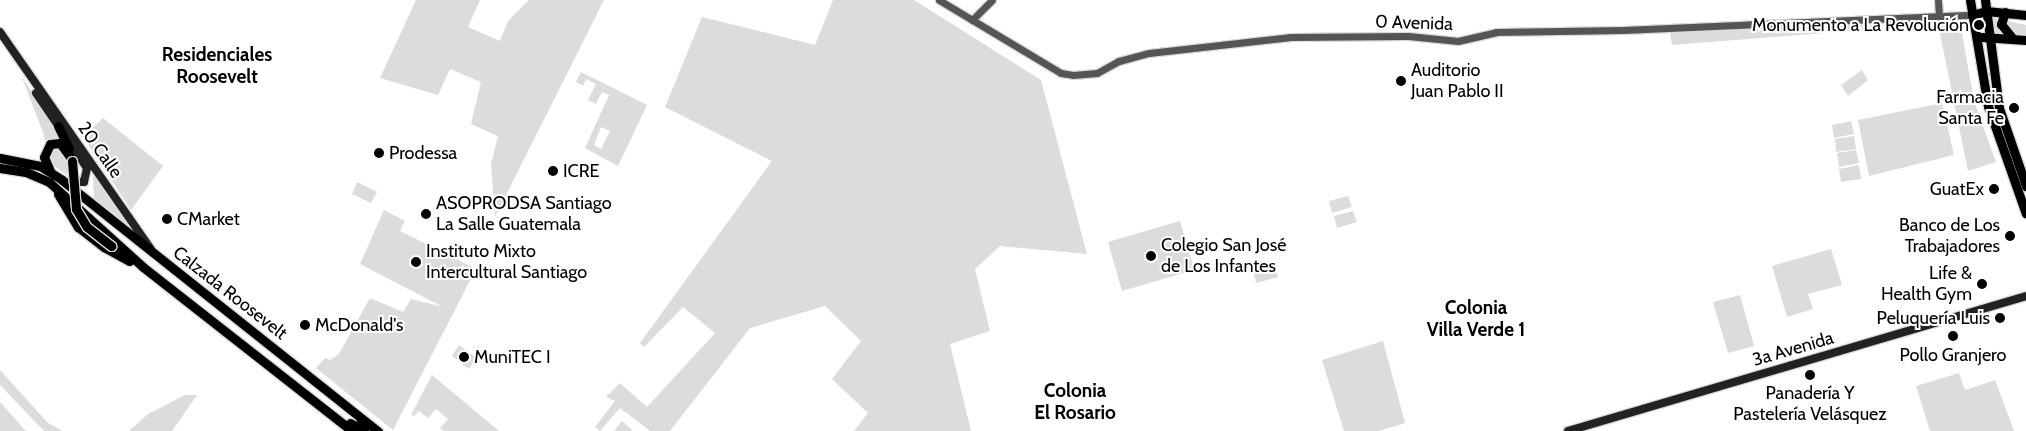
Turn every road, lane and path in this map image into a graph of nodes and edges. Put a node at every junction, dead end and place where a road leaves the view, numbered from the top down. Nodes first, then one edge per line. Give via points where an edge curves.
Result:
1 (940, 0) edge
2 (992, 0) edge
3 (1938, 0) edge
4 (1970, 0) edge
5 (1985, 0) edge
6 (1986, 11) junction
7 (2005, 12) junction
8 (1972, 15) junction
9 (2026, 15) edge
10 (1939, 16) junction
11 (972, 20) junction
12 (0, 32) edge
13 (1988, 37) junction
14 (1974, 38) junction
15 (2012, 39) junction
16 (2026, 40) edge
17 (20, 63) junction
18 (58, 126) junction
19 (0, 158) edge
20 (71, 159) junction
21 (0, 168) edge
22 (50, 171) junction
23 (62, 180) junction
24 (2026, 186) edge
25 (56, 189) junction
26 (2026, 214) edge
27 (155, 254) junction
28 (128, 261) junction
29 (143, 267) junction
30 (2026, 296) edge
31 (229, 334) junction
32 (359, 416) junction
33 (352, 431) edge
34 (378, 431) edge
35 (1568, 431) edge

1 - 11 street, 0 Avenida
2 - 11 street
3 - 10 street
4 - 8 main road
5 - 6 main road
6 - 7 main road
6 - 8 main road
6 - 13 main road
7 - 9 main road
7 - 15 main road via 2003,30
8 - 10 street, 0 Avenida
8 - 14 main road
10 - 11 street, 0 Avenida via 1626,30 1496,32 1458,41 1408,36 1291,37 1149,53 1119,61 1097,73 1073,76 1061,73
12 - 17 main road, 20 Calle
13 - 14 main road
13 - 15 main road
13 - 24 main road via 1999,108
14 - 26 main road via 1988,106
15 - 16 main road
17 - 18 main road, 20 Calle
17 - 27 main road, 20 Calle
18 - 20 main road
18 - 23 main road, 20 Calle via 85,163 88,173 81,184
19 - 22 main road, Calzada Roosevelt via 28,162
20 - 22 main road via 63,145 50,144 44,157
20 - 28 main road, bridge via 76,209 87,227
21 - 25 main road, Calzada Roosevelt via 31,174
22 - 23 main road, Calzada Roosevelt
23 - 27 main road, Calzada Roosevelt
25 - 28 main road via 78,227
25 - 29 main road, Calzada Roosevelt
27 - 32 main road, Calzada Roosevelt
28 - 29 main road
29 - 31 main road, Calzada Roosevelt
30 - 35 main road, 3a Avenida
31 - 32 main road via 246,342 360,430 365,427
31 - 33 main road, Calzada Roosevelt
32 - 34 main road, Calzada Roosevelt

